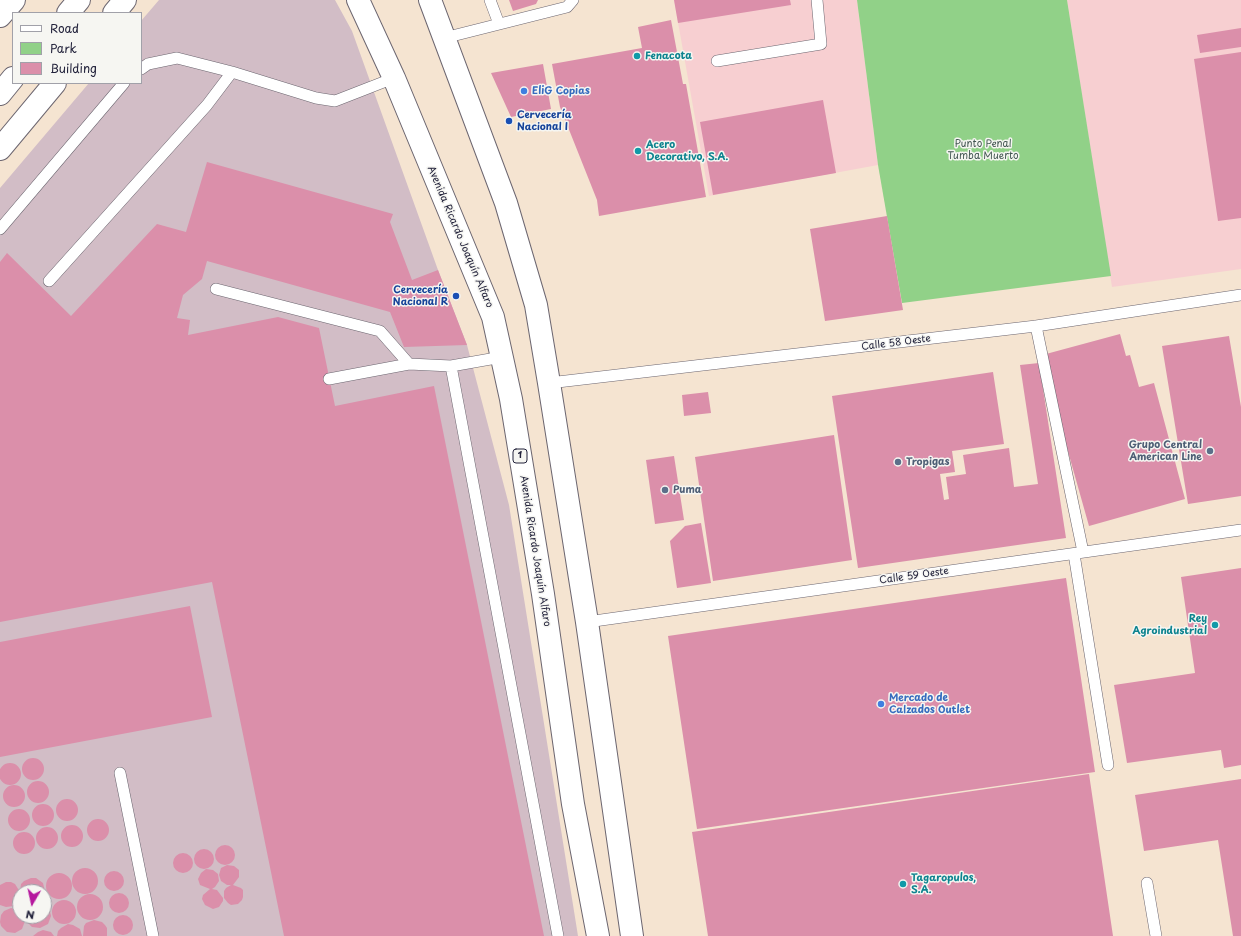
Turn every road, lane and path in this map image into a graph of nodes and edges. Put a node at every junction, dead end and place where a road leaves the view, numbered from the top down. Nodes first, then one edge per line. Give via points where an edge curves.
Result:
1 (14, 0) edge
2 (79, 0) edge
3 (125, 0) edge
4 (358, 0) edge
5 (430, 0) edge
6 (490, 0) edge
7 (573, 0) edge
8 (816, 0) edge
9 (69, 12) edge
10 (115, 12) edge
11 (0, 16) edge
12 (499, 24) junction
13 (444, 38) junction
14 (718, 61) dead end
15 (142, 68) edge
16 (232, 72) junction
17 (394, 78) junction
18 (12, 79) edge
19 (54, 84) edge
20 (123, 84) edge
21 (0, 94) edge
22 (0, 149) edge
23 (0, 229) edge
24 (48, 281) dead end
25 (216, 289) dead end
26 (1241, 296) edge
27 (1036, 326) junction
28 (502, 357) junction
29 (409, 364) junction
30 (451, 366) junction
31 (329, 379) dead end
32 (549, 383) junction
33 (1241, 530) edge
34 (1079, 553) junction
35 (586, 622) junction
36 (1108, 765) dead end
37 (120, 773) dead end
38 (1147, 883) dead end
39 (153, 936) edge
40 (558, 936) edge
41 (598, 936) edge
42 (632, 936) edge
43 (1156, 936) edge

1 - 11 main road
2 - 9 main road
3 - 10 main road
4 - 17 main road, Avenida Ricardo Joaquín Alfaro / 1
5 - 13 main road
6 - 12 lane
7 - 12 lane via 567,7
8 - 14 lane via 821,44
12 - 13 lane
13 - 32 main road via 506,203 536,305
15 - 16 lane via 148,64 177,58
16 - 17 lane via 316,98 335,101
16 - 24 lane via 207,105
17 - 28 main road, Avenida Ricardo Joaquín Alfaro / 1 via 493,317
18 - 21 main road
19 - 22 main road
20 - 23 lane
25 - 29 lane via 380,331
26 - 27 lane, Calle 58 Oeste
27 - 32 lane, Calle 58 Oeste
27 - 34 lane
28 - 30 lane
28 - 41 main road, Avenida Ricardo Joaquín Alfaro / 1 via 543,594 573,804
29 - 30 lane
29 - 31 lane
30 - 40 lane
32 - 35 main road
33 - 34 lane, Calle 59 Oeste
34 - 35 lane, Calle 59 Oeste
34 - 36 lane
35 - 42 main road
37 - 39 lane
38 - 43 lane

